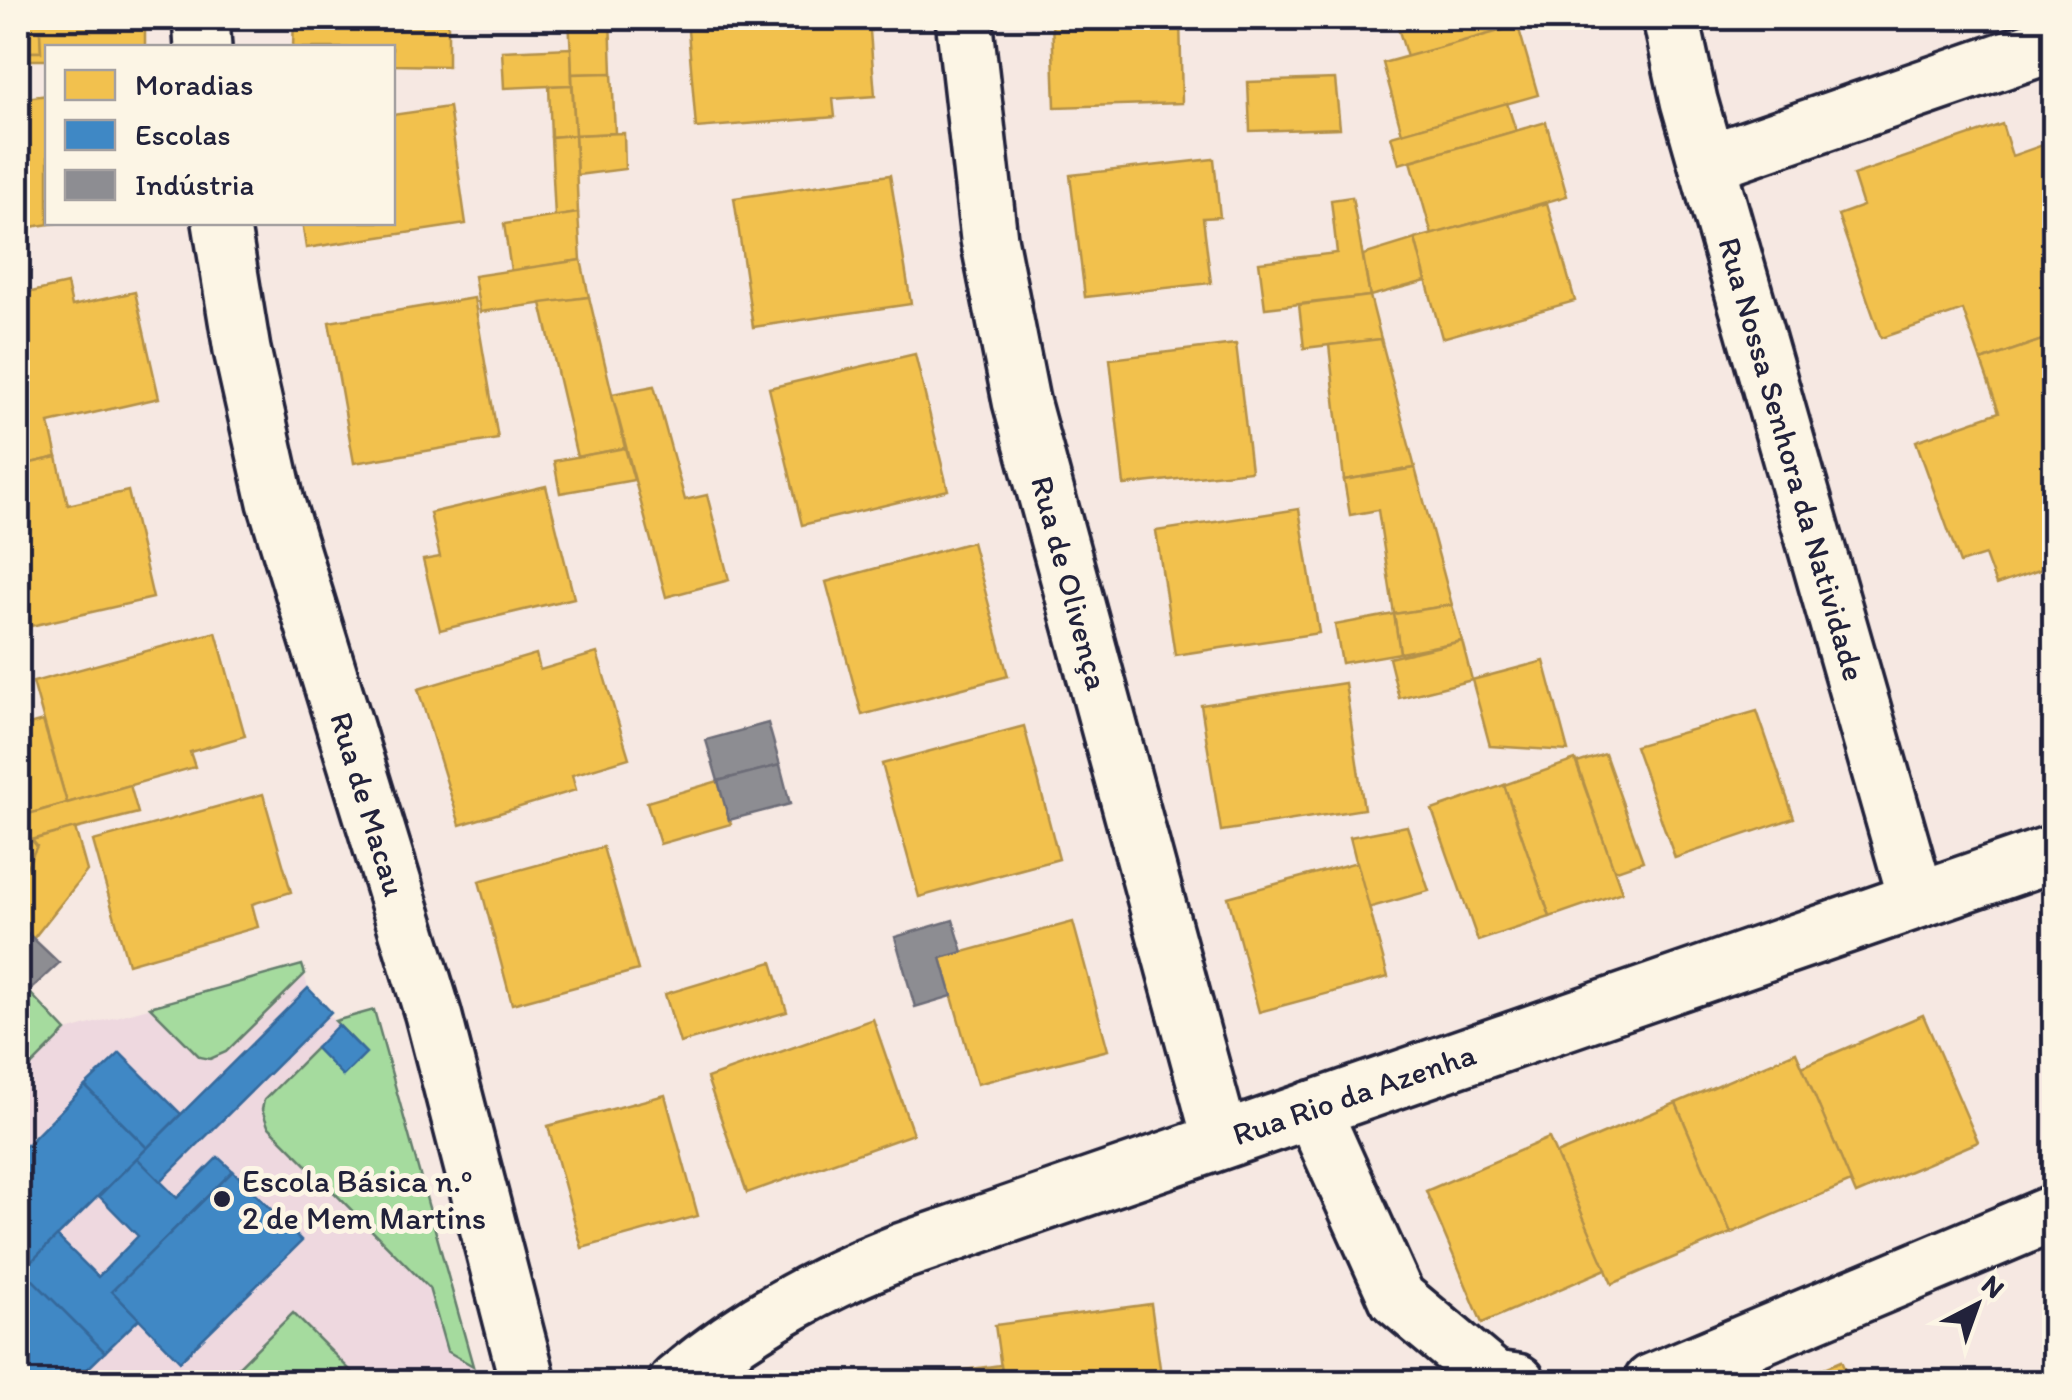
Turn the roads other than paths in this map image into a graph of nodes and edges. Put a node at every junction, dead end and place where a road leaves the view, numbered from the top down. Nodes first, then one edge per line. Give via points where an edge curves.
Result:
1 (201, 18) edge
2 (964, 18) edge
3 (1671, 18) edge
4 (2054, 43) edge
5 (203, 45) edge
6 (1707, 163) junction
7 (221, 225) edge
8 (2054, 853) edge
9 (1917, 900) junction
10 (1312, 1109) junction
11 (1221, 1140) junction
12 (2054, 1213) edge
13 (528, 1382) edge
14 (677, 1382) edge
15 (1517, 1382) edge
16 (1652, 1382) edge

1 - 5 street
2 - 11 street, Rua de Olivença via 986,223 1021,401
3 - 6 street, Rua Nossa Senhora da Natividade
4 - 6 street
6 - 9 street, Rua Nossa Senhora da Natividade
7 - 13 street, Rua de Macau via 276,502 433,1014
8 - 9 street, Rua Rio da Azenha
9 - 10 street, Rua Rio da Azenha
10 - 11 street, Rua Rio da Azenha
10 - 15 street via 1396,1298 1494,1379
11 - 14 street, Rua Rio da Azenha via 858,1268 777,1310
12 - 16 street

